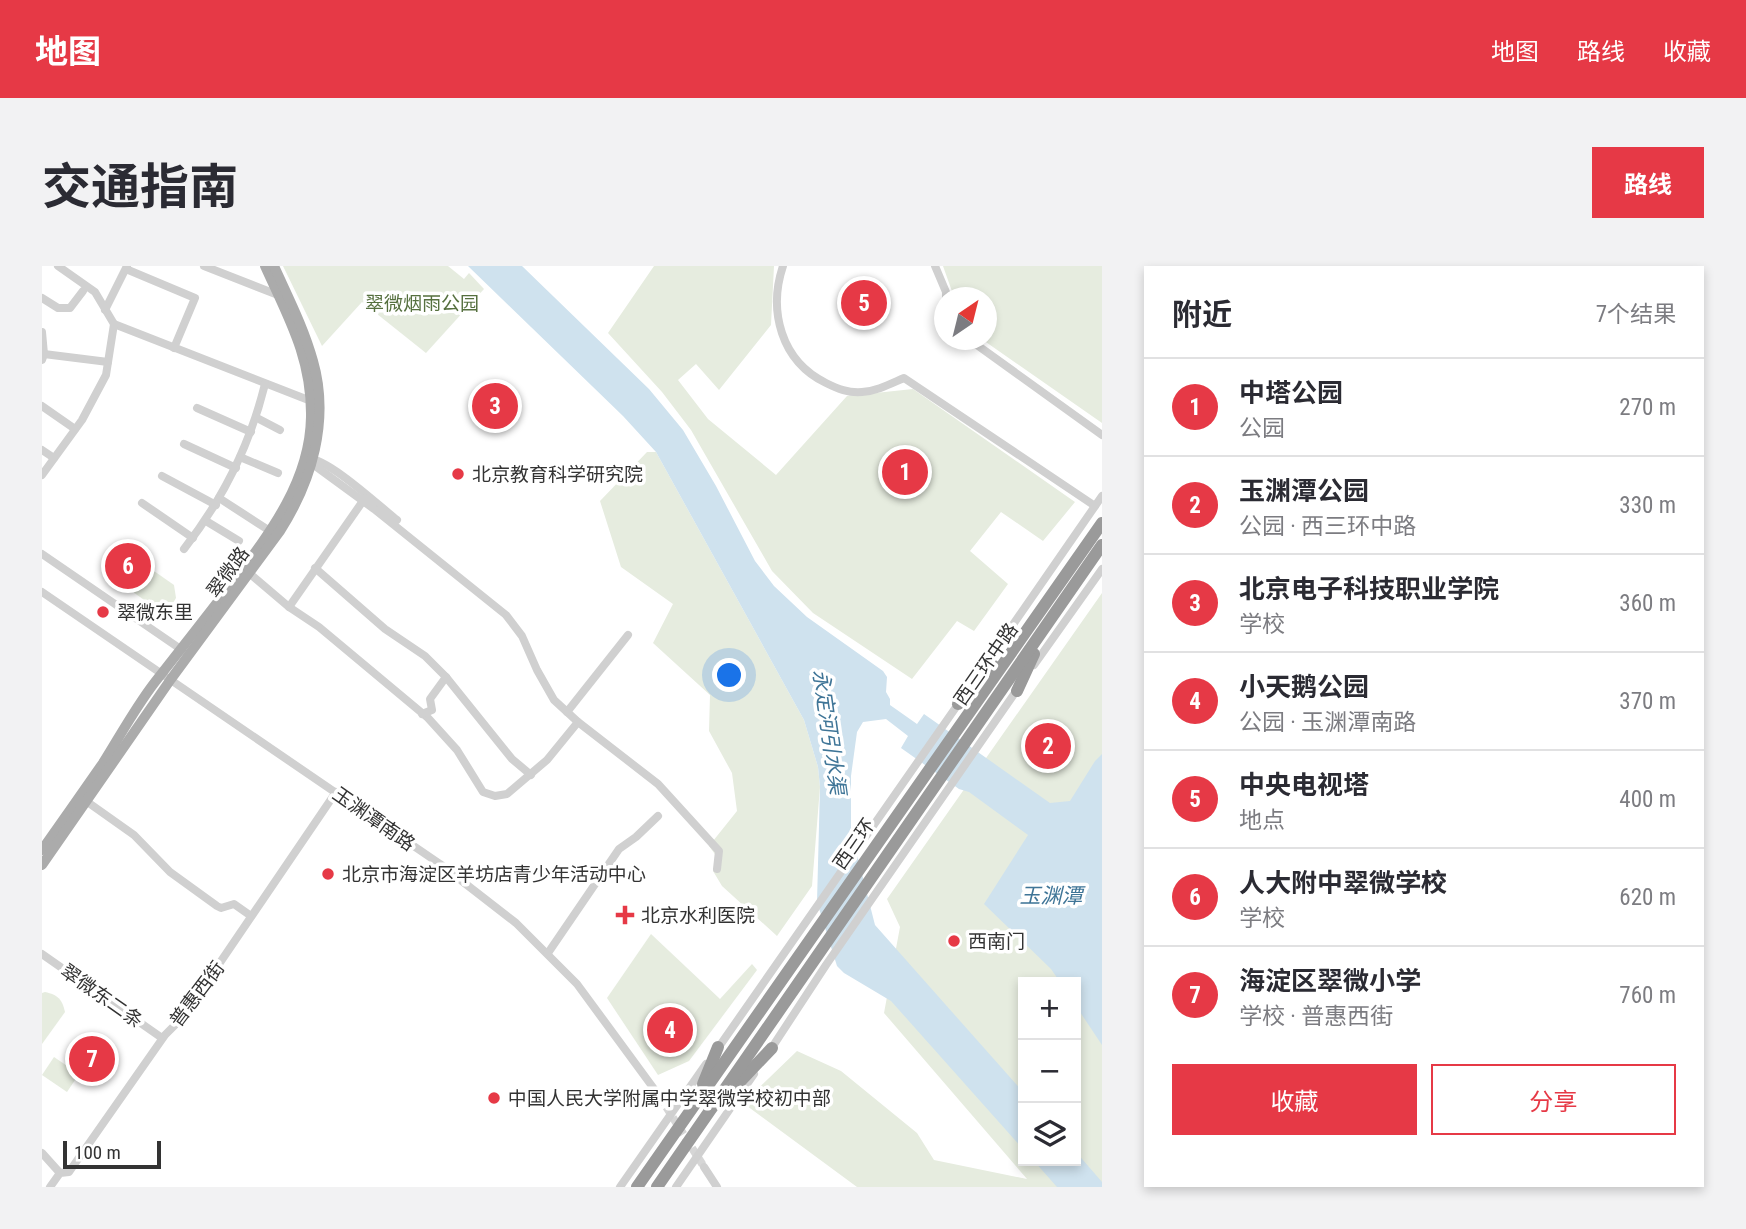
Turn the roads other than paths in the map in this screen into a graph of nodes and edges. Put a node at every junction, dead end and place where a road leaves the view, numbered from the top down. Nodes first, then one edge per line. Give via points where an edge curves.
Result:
1 (58, 266) edge
2 (204, 266) edge
3 (265, 266) edge
4 (274, 266) edge
5 (783, 266) edge
6 (935, 266) edge
7 (126, 267) edge
8 (944, 287) edge
9 (83, 291) dead end
10 (278, 295) junction
11 (43, 302) edge
12 (105, 310) junction
13 (114, 324) junction
14 (42, 332) edge
15 (174, 348) junction
16 (984, 350) edge
17 (43, 357) edge
18 (108, 362) junction
19 (265, 384) junction
20 (311, 401) junction
21 (42, 406) edge
22 (197, 408) dead end
23 (257, 418) junction
24 (75, 429) junction
25 (280, 430) dead end
26 (251, 432) junction
27 (1102, 435) edge
28 (184, 444) dead end
29 (42, 450) edge
30 (240, 457) junction
31 (54, 458) junction
32 (310, 460) junction
33 (236, 468) junction
34 (278, 473) dead end
35 (42, 475) edge
36 (162, 476) dead end
37 (1102, 496) edge
38 (364, 499) junction
39 (217, 501) junction
40 (142, 503) dead end
41 (1095, 506) junction
42 (206, 521) junction
43 (1102, 523) edge
44 (270, 531) junction
45 (193, 538) junction
46 (239, 541) dead end
47 (1102, 545) edge
48 (184, 549) dead end
49 (42, 554) edge
50 (315, 569) junction
51 (1102, 569) edge
52 (249, 573) junction
53 (42, 592) edge
54 (289, 607) junction
55 (1048, 622) junction
56 (1025, 633) junction
57 (628, 635) dead end
58 (182, 650) junction
59 (167, 676) junction
60 (446, 677) junction
61 (1017, 691) junction
62 (958, 704) junction
63 (568, 712) junction
64 (422, 714) junction
65 (578, 722) junction
66 (959, 739) junction
67 (928, 771) junction
68 (531, 775) junction
69 (336, 792) junction
70 (86, 801) junction
71 (658, 816) dead end
72 (42, 850) edge
73 (42, 865) edge
74 (717, 869) dead end
75 (251, 916) junction
76 (548, 953) junction
77 (42, 954) edge
78 (162, 1038) junction
79 (718, 1047) junction
80 (772, 1048) junction
81 (660, 1097) tunnel mouth
82 (695, 1104) junction
83 (707, 1116) junction
84 (42, 1153) edge
85 (704, 1167) tunnel mouth
86 (60, 1173) junction
87 (50, 1187) edge
88 (620, 1187) edge
89 (637, 1187) edge
90 (657, 1187) edge
91 (676, 1187) edge
92 (717, 1187) edge

1 - 12 street via 95,292
2 - 10 street
3 - 10 main road, 翠微路
4 - 32 main road, 翠微路 via 314,364 319,420
5 - 41 street via 777,284 781,333 793,359 817,379 841,390 863,392 904,378
6 - 8 street
7 - 12 street
7 - 15 street via 195,298
9 - 11 street via 69,308
10 - 20 main road, 翠微路 via 308,368
12 - 13 street
13 - 15 street
13 - 18 street
14 - 17 street
15 - 19 street
16 - 27 street
17 - 18 street
18 - 24 street via 106,375
19 - 20 street
19 - 23 street
20 - 32 main road, 翠微路
21 - 24 street
22 - 26 street
23 - 25 street
23 - 26 street
24 - 31 street
26 - 30 street
28 - 33 street
29 - 31 street
30 - 33 street
30 - 34 street
31 - 35 street
32 - 38 street
32 - 44 main road, 翠微路
32 - 52 main road, 翠微路 via 293,510
33 - 39 street
36 - 39 street
37 - 41 street, 西三环中路
38 - 50 street
38 - 63 street via 506,615 522,636 554,700
39 - 42 street
39 - 44 street
40 - 45 street
41 - 62 street, 西三环中路
42 - 45 street
42 - 46 street
43 - 56 highway, 西三环
44 - 58 main road, 翠微路
45 - 48 street
47 - 55 highway, 西三环
49 - 58 street
50 - 54 street
50 - 60 street
51 - 61 street, 西三环中路
52 - 54 street
52 - 59 main road, 翠微路
53 - 59 street, 玉渊潭南路
54 - 64 street
55 - 61 highway
55 - 66 highway, 西三环
56 - 62 highway
56 - 66 highway, 西三环
57 - 63 street
58 - 59 main road, 翠微路
59 - 69 street, 玉渊潭南路
59 - 70 main road, 翠微路
59 - 72 main road, 翠微路
60 - 64 street via 430,699 432,710
60 - 68 street via 512,759
61 - 80 street, 西三环中路
62 - 67 street, 西三环中路 via 942,727
63 - 65 street
64 - 68 street via 457,750 483,792 507,794
65 - 68 street
65 - 74 street via 676,803 719,851
66 - 67 highway, 西三环
67 - 79 street, 西三环中路 via 870,831
67 - 82 highway, 西三环
67 - 83 highway, 西三环 via 871,876
69 - 75 street, 普惠西街
69 - 76 street, 玉渊潭南路 via 440,864
70 - 73 main road, 翠微路
70 - 75 street via 217,906 234,904
71 - 76 street via 619,849
75 - 78 street, 普惠西街 via 183,1017
76 - 81 street, 玉渊潭南路 via 577,984
77 - 78 street, 翠微东二条
78 - 86 street, 普惠西街 via 69,1172
79 - 82 highway
79 - 88 street
80 - 83 highway
80 - 91 street
82 - 89 highway, 西三环
83 - 90 highway, 西三环
84 - 86 street
85 - 92 street
86 - 87 street, 普惠西街

